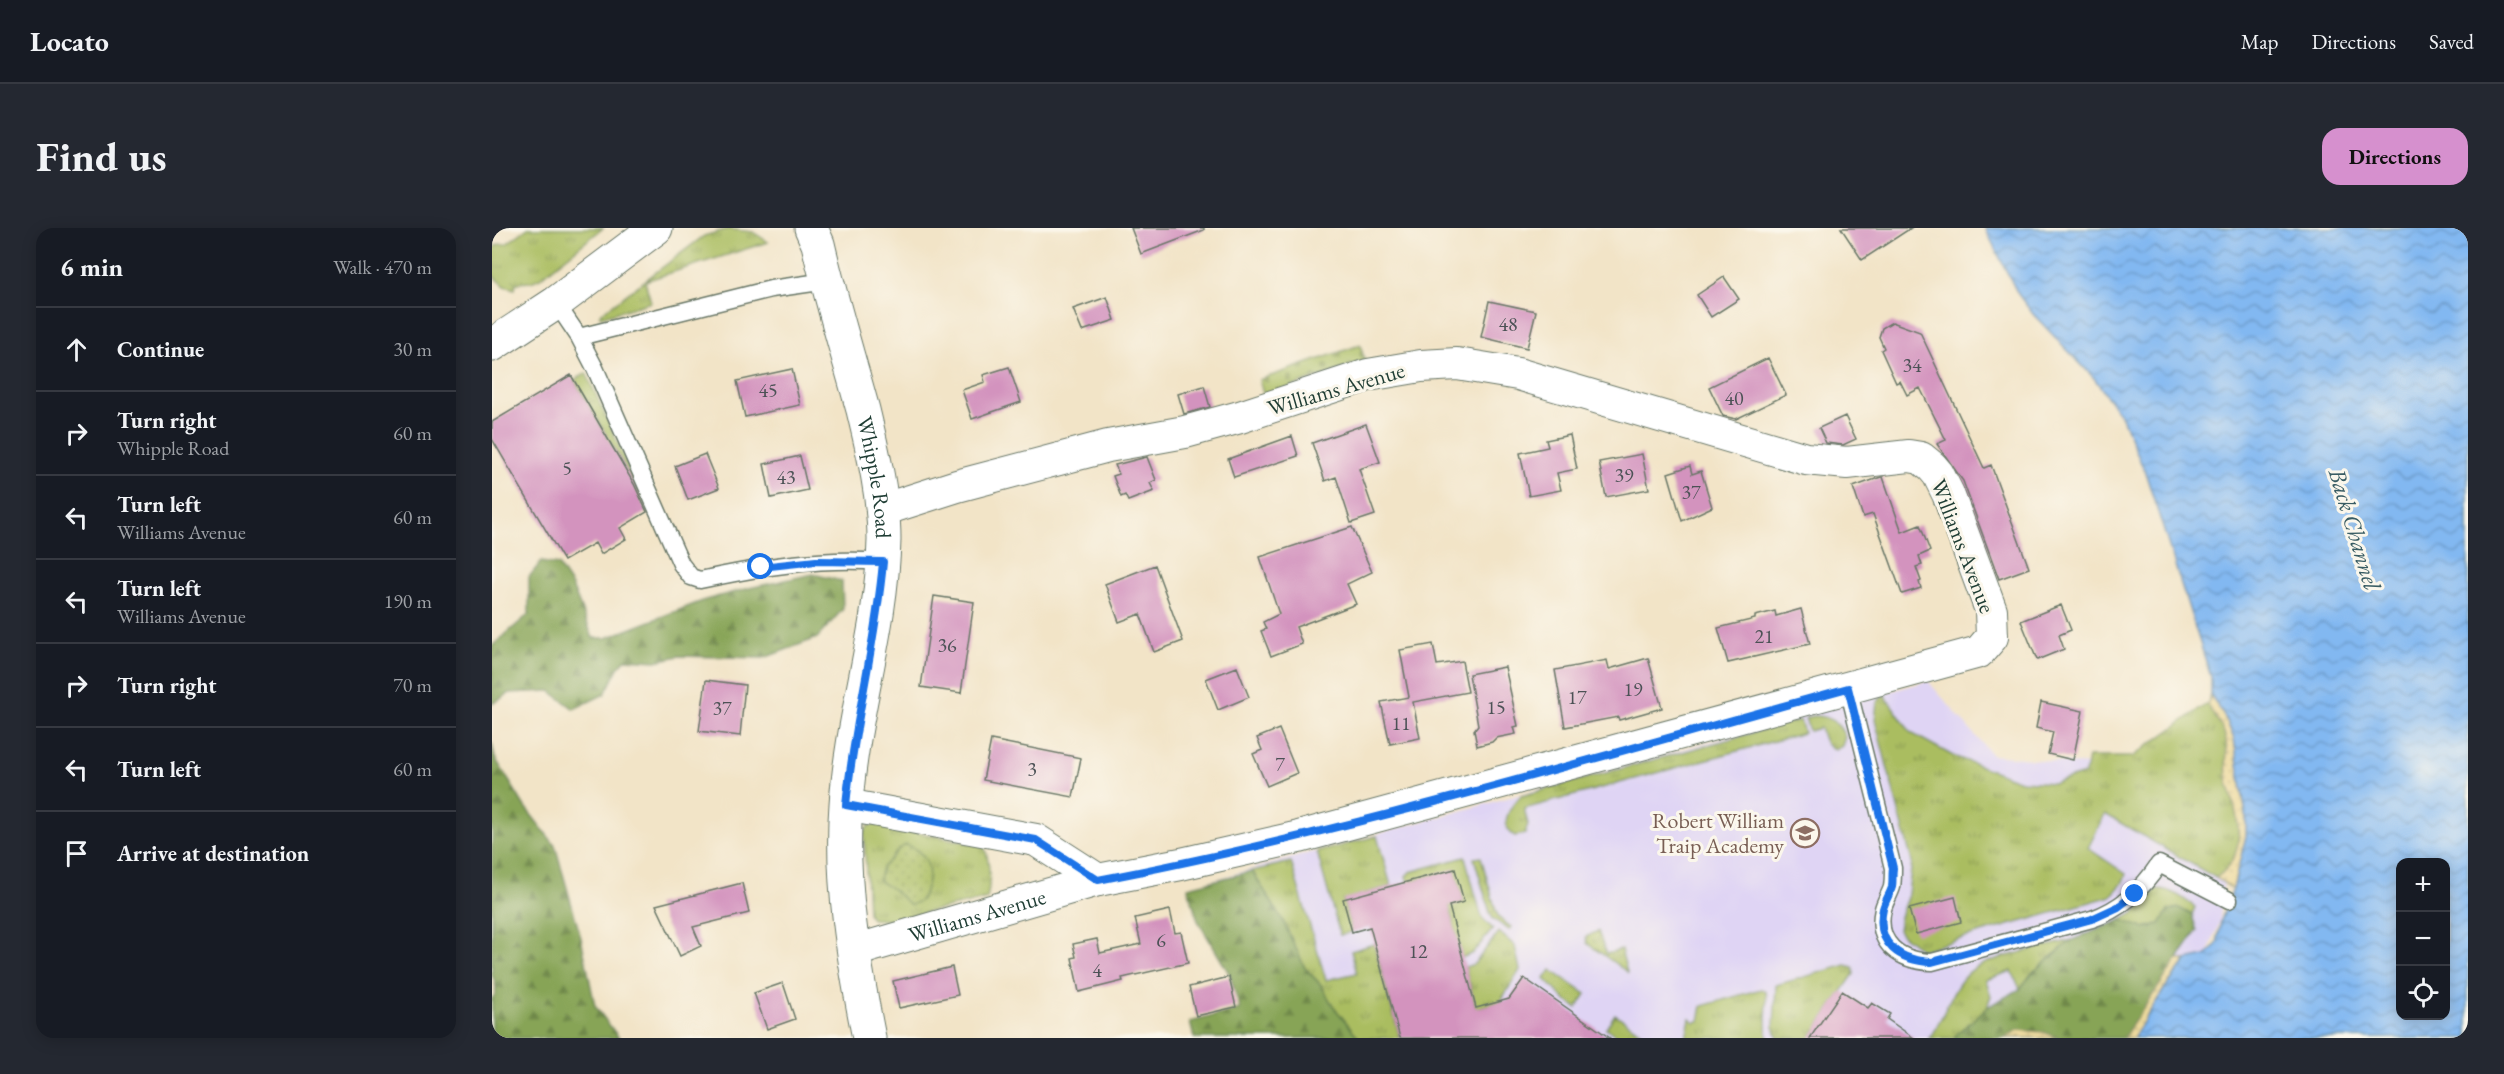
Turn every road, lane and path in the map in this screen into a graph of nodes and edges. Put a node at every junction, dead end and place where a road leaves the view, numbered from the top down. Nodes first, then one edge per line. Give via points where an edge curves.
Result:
1 (656, 228) edge
2 (817, 233) edge
3 (827, 280) junction
4 (556, 303) junction
5 (579, 337) junction
6 (492, 345) edge
7 (882, 510) junction
8 (883, 562) junction
9 (1848, 688) junction
10 (846, 805) junction
11 (1098, 880) junction
12 (2229, 900) dead end
13 (854, 951) junction
14 (869, 1038) edge

1 - 4 main road
2 - 3 main road, Whipple Road
3 - 5 lane via 771,289
3 - 7 main road, Whipple Road via 873,451
4 - 5 lane
4 - 6 main road
5 - 8 lane via 681,564 691,577 700,580 816,561
7 - 8 main road, Whipple Road
7 - 9 street, Williams Avenue via 1108,446 1240,417 1368,375 1456,364 1518,374 1806,459 1847,463 1909,456 1921,458 1932,467 1948,494 1990,610 1992,637 1979,652
8 - 10 main road, Whipple Road
9 - 11 street, Williams Avenue via 1299,837
9 - 12 lane via 1893,868 1881,922 1886,939 1898,954 1914,962 1932,962 2106,914 2135,894 2159,864
10 - 11 street, Williams Avenue via 1036,840
10 - 13 main road, Whipple Road via 845,855
11 - 13 street, Williams Avenue
13 - 14 main road, Whipple Road

